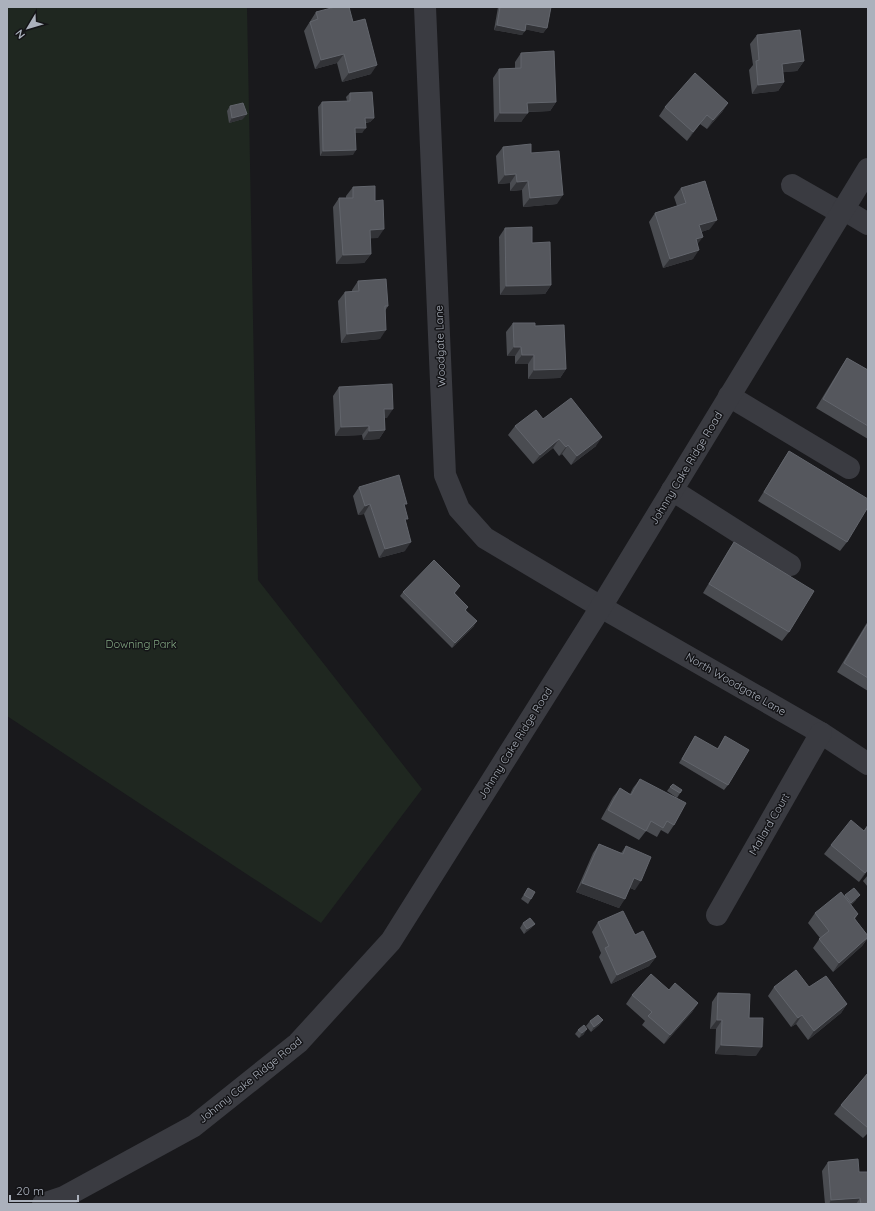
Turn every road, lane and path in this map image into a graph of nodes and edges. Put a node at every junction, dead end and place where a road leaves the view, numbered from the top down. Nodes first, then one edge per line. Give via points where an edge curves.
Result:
1 (425, 7) edge
2 (868, 169) edge
3 (792, 185) dead end
4 (842, 211) junction
5 (868, 224) edge
6 (729, 396) junction
7 (849, 468) dead end
8 (672, 490) junction
9 (790, 565) dead end
10 (601, 607) junction
11 (821, 733) junction
12 (868, 764) edge
13 (717, 915) dead end
14 (43, 1204) edge

1 - 10 street, Woodgate Lane via 445,475 459,509 485,538
2 - 4 street, Johnny Cake Ridge Road
3 - 4 street
4 - 5 street
4 - 6 street, Johnny Cake Ridge Road
6 - 7 street
6 - 8 street, Johnny Cake Ridge Road
8 - 9 street
8 - 10 street, Johnny Cake Ridge Road
10 - 11 street, North Woodgate Lane
10 - 14 street, Johnny Cake Ridge Road via 391,941 298,1043 194,1126 64,1197
11 - 12 street, North Woodgate Lane
11 - 13 street, Mallard Court

